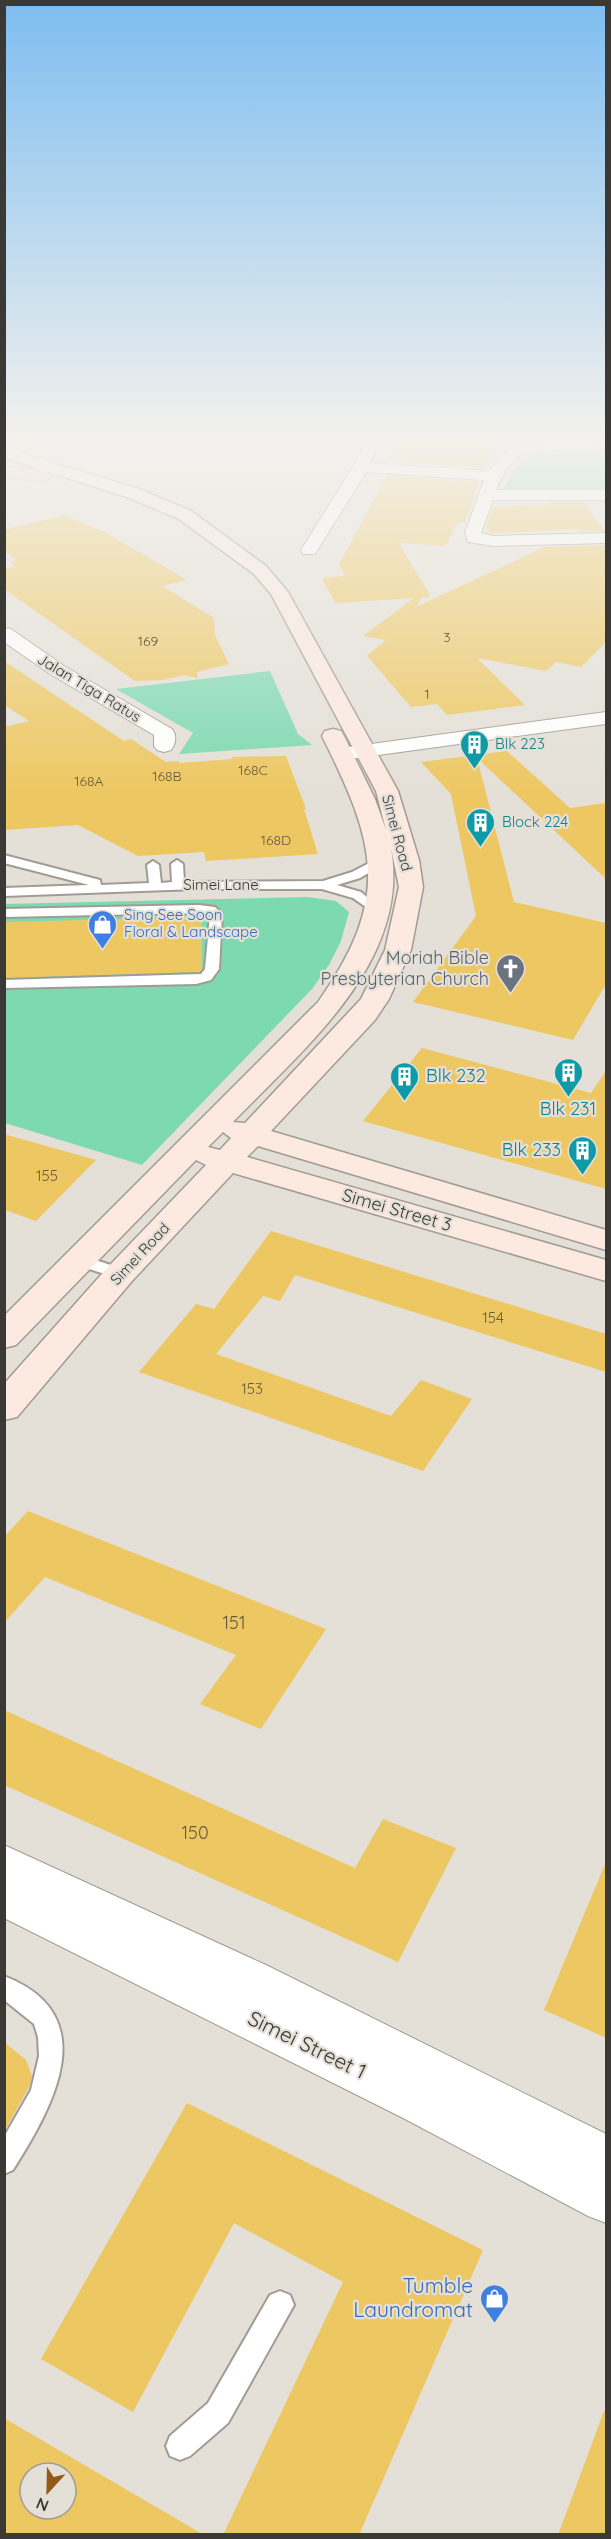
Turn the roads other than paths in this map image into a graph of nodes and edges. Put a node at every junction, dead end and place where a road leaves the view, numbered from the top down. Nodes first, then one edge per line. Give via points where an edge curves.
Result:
1 (216, 557) edge
2 (243, 557) edge
3 (236, 573) dead end
4 (274, 622) dead end
5 (4, 633) edge
6 (606, 718) edge
7 (164, 746) dead end
8 (353, 752) junction
9 (4, 859) edge
10 (381, 862) junction
11 (177, 864) dead end
12 (153, 865) dead end
13 (323, 885) junction
14 (156, 886) junction
15 (178, 886) junction
16 (120, 887) junction
17 (4, 892) edge
18 (376, 910) junction
19 (4, 913) edge
20 (4, 984) edge
21 (328, 1008) junction
22 (365, 1014) junction
23 (214, 1123) junction
24 (252, 1134) junction
25 (187, 1150) junction
26 (228, 1161) junction
27 (606, 1240) edge
28 (80, 1260) junction
29 (606, 1271) edge
30 (120, 1274) junction
31 (4, 1337) edge
32 (4, 1408) edge
33 (4, 1864) edge
34 (4, 1896) edge
35 (4, 1987) edge
36 (606, 2160) edge
37 (4, 2161) edge
38 (606, 2199) edge
39 (280, 2305) dead end
40 (180, 2446) dead end

1 - 3 main road, Simei Road
2 - 8 main road, Simei Road via 260,570 280,594
4 - 8 main road, Simei Road via 323,716
5 - 7 street, Jalan Tiga Ratus via 57,670 165,733
6 - 8 street
8 - 10 main road, Simei Road
8 - 22 main road, Simei Road via 387,791 411,887 398,950
9 - 16 lane, Simei Lane via 25,862 69,878
10 - 13 lane, Simei Lane
10 - 18 main road, Simei Road
11 - 15 lane
12 - 14 lane
13 - 15 lane, Simei Lane
13 - 18 lane, Simei Lane via 357,895
14 - 15 lane, Simei Lane
14 - 16 lane, Simei Lane
16 - 17 lane, Simei Lane
18 - 21 main road, Simei Road via 351,975
19 - 20 lane via 200,909 216,914 212,969 206,977
21 - 22 main road via 337,1017
21 - 23 main road, Simei Road
22 - 24 main road, Simei Road
23 - 24 main road, Simei Street 3
23 - 25 main road, Simei Road
24 - 26 main road, Simei Road
24 - 27 main road, Simei Street 3
25 - 26 main road, Simei Street 3
25 - 28 main road, Simei Road
26 - 29 main road, Simei Street 3
26 - 30 main road, Simei Road
28 - 30 lane
28 - 31 main road, Simei Road
30 - 32 main road, Simei Road
33 - 36 street, Simei Street 1 via 362,2035
34 - 38 street, Simei Street 1 via 422,2102
35 - 37 lane via 44,2018 52,2053 36,2110
39 - 40 lane via 218,2413

